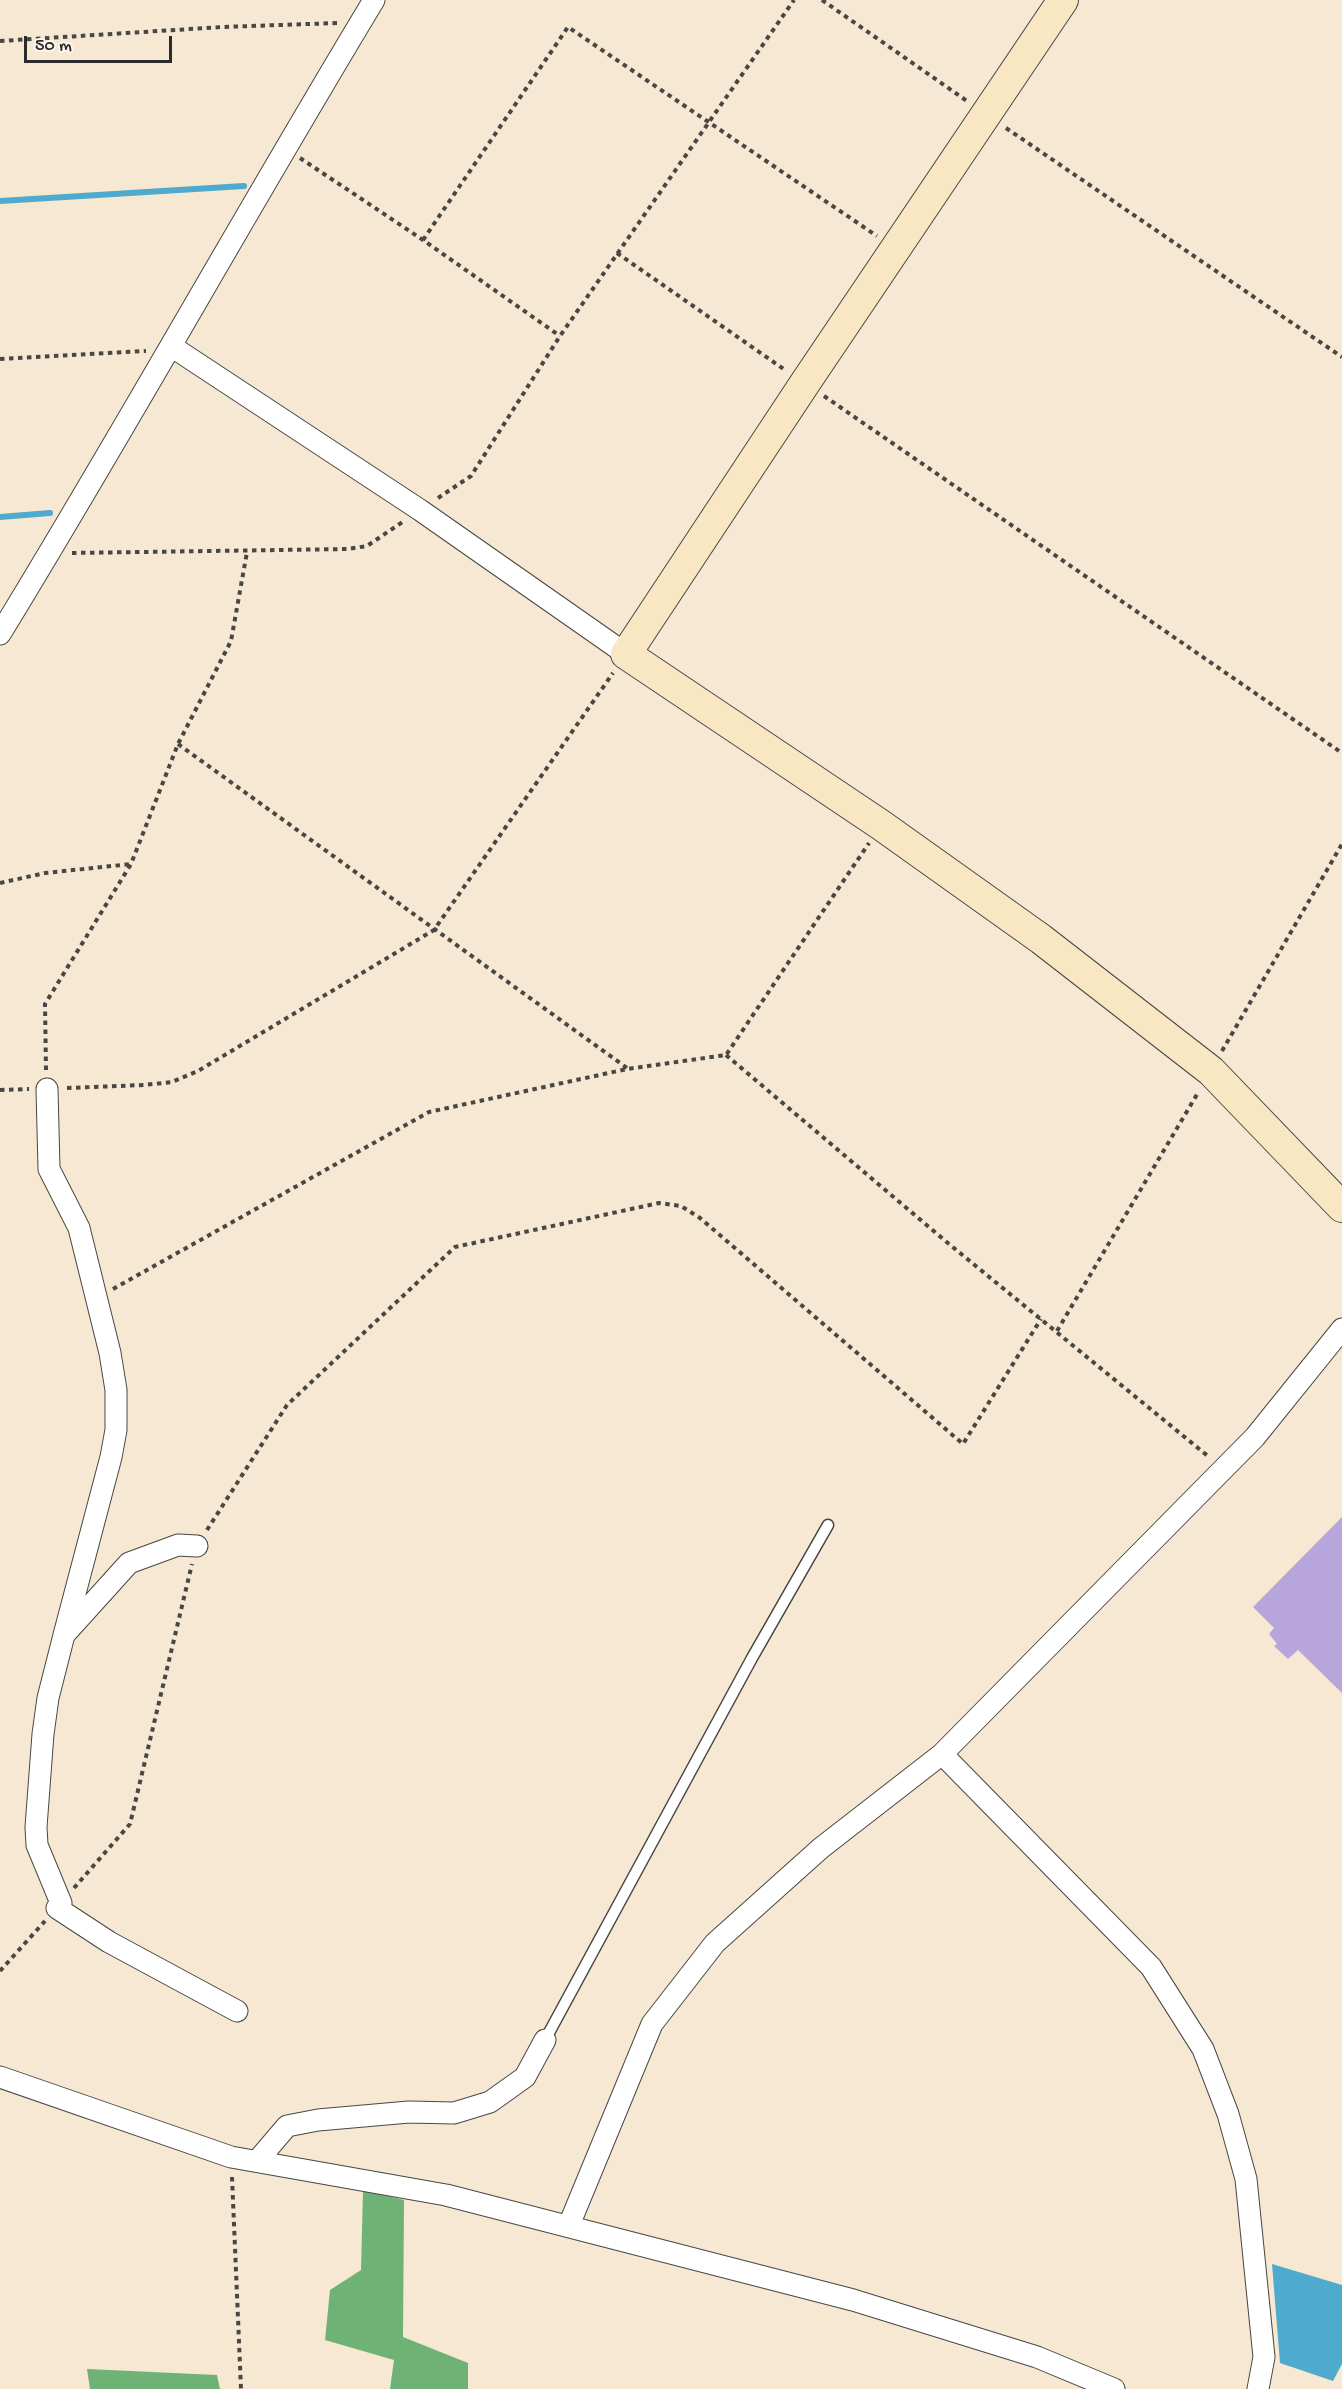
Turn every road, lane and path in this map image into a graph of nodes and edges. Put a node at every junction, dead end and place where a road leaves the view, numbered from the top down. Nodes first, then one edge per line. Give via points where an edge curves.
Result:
1 (374, 0) edge
2 (794, 0) edge
3 (822, 0) edge
4 (1063, 0) edge
5 (361, 23) junction
6 (0, 41) edge
7 (986, 114) junction
8 (707, 123) junction
9 (285, 148) junction
10 (423, 240) junction
11 (895, 248) junction
12 (617, 253) junction
13 (560, 336) junction
14 (171, 346) junction
15 (1342, 357) edge
16 (0, 358) edge
17 (805, 383) junction
18 (420, 510) junction
19 (248, 552) junction
20 (50, 553) junction
21 (0, 634) edge
22 (626, 654) junction
23 (178, 744) junction
24 (1342, 753) edge
25 (881, 825) junction
26 (1342, 844) edge
27 (131, 864) junction
28 (0, 883) edge
29 (434, 930) junction
30 (726, 1054) junction
31 (627, 1069) junction
32 (1211, 1071) junction
33 (47, 1089) junction
34 (0, 1090) edge
35 (1342, 1207) edge
36 (97, 1298) junction
37 (1041, 1319) junction
38 (1342, 1329) edge
39 (1057, 1331) junction
40 (1223, 1469) junction
41 (828, 1525) dead end
42 (197, 1546) junction
43 (64, 1635) junction
44 (942, 1754) junction
45 (59, 1905) junction
46 (0, 1971) edge
47 (237, 2011) dead end
48 (545, 2040) joint
49 (0, 2077) edge
50 (231, 2157) junction
51 (258, 2160) junction
52 (569, 2225) junction
53 (241, 2389) edge
54 (1114, 2389) edge
55 (1258, 2389) edge

1 - 5 street
2 - 8 path
3 - 7 path
4 - 7 street
5 - 6 path
5 - 9 street
7 - 11 street
7 - 15 path
8 - 10 path via 568,27
8 - 11 path
8 - 12 path
9 - 10 path
9 - 14 street
10 - 13 path
11 - 17 street
12 - 13 path
12 - 17 path
13 - 18 path via 471,476
14 - 16 path via 152,351
14 - 18 street
14 - 20 street
17 - 22 street
17 - 24 path
18 - 19 path via 367,546
18 - 22 street
19 - 20 path
19 - 23 path via 231,641
20 - 21 street
22 - 25 street
22 - 29 path
23 - 27 path
23 - 29 path
25 - 30 path
25 - 32 street via 1041,939
26 - 32 path
27 - 28 path via 45,873
27 - 33 path via 45,1004
29 - 31 path
29 - 33 path via 198,1071 172,1082
30 - 31 path
30 - 37 path
31 - 36 path via 429,1112
32 - 35 street
32 - 39 path
33 - 34 path
33 - 36 street via 49,1169 79,1228
36 - 43 street via 116,1390 116,1430
37 - 39 path
37 - 42 path via 963,1444 700,1218 681,1206 659,1203 455,1247 287,1405
38 - 40 street via 1255,1437
39 - 40 path
40 - 44 street
41 - 48 lane
42 - 43 street via 178,1545 129,1563
42 - 45 path via 130,1824
43 - 45 street via 47,1707 36,1827 37,1845
44 - 52 street via 821,1848 715,1943 652,2024
44 - 55 street via 1151,1967 1203,2049 1228,2114 1246,2179 1264,2356
45 - 46 path
45 - 47 street via 109,1942
48 - 51 street via 525,2077 490,2102 454,2113 409,2112 288,2126
49 - 50 street
50 - 51 street
50 - 53 path
51 - 52 street via 446,2195
52 - 54 street via 865,2303 1036,2356

